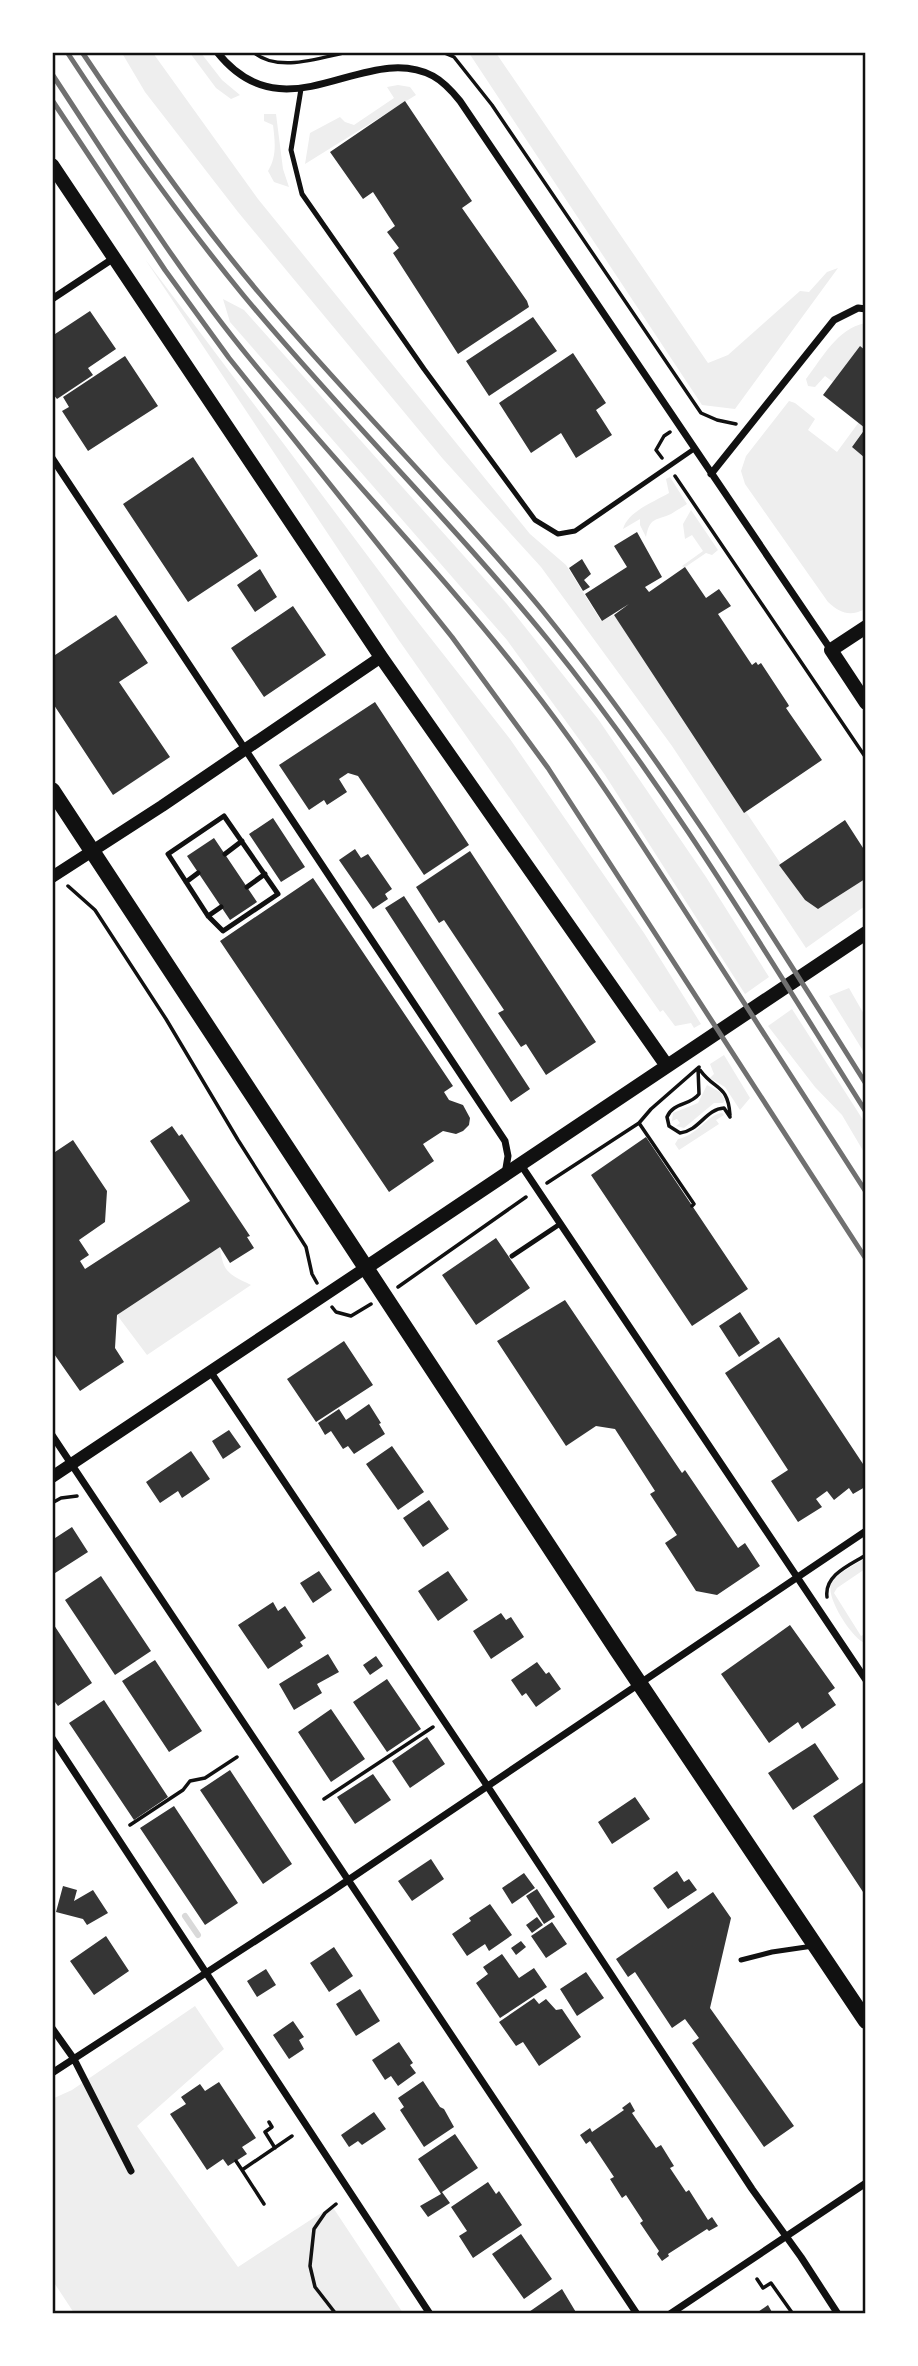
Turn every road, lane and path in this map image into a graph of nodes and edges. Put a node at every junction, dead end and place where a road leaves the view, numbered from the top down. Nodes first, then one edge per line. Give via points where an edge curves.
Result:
1 (217, 52) edge
2 (253, 52) edge
3 (348, 52) edge
4 (442, 52) edge
5 (301, 89) junction
6 (52, 165) edge
7 (114, 258) junction
8 (52, 299) edge
9 (866, 309) edge
10 (701, 413) junction
11 (692, 418) dead end
12 (748, 426) junction
13 (673, 430) dead end
14 (694, 449) junction
15 (661, 456) dead end
16 (52, 458) edge
17 (673, 473) dead end
18 (711, 474) junction
19 (866, 627) edge
20 (831, 650) junction
21 (381, 657) junction
22 (866, 704) edge
23 (245, 748) junction
24 (866, 758) edge
25 (52, 790) edge
26 (242, 841) junction
27 (93, 852) junction
28 (225, 854) dead end
29 (198, 873) dead end
30 (265, 874) junction
31 (52, 877) edge
32 (186, 882) junction
33 (247, 887) dead end
34 (72, 892) dead end
35 (221, 907) dead end
36 (208, 916) junction
37 (866, 933) edge
38 (667, 1066) junction
39 (698, 1068) junction
40 (639, 1123) junction
41 (521, 1165) junction
42 (505, 1175) junction
43 (548, 1182) dead end
44 (529, 1195) dead end
45 (692, 1206) dead end
46 (560, 1224) junction
47 (512, 1256) dead end
48 (367, 1268) junction
49 (421, 1273) dead end
50 (313, 1276) dead end
51 (359, 1311) dead end
52 (336, 1312) dead end
53 (210, 1370) junction
54 (52, 1435) edge
55 (72, 1464) junction
56 (52, 1477) edge
57 (78, 1496) dead end
58 (52, 1503) edge
59 (866, 1531) edge
60 (866, 1555) edge
61 (796, 1577) junction
62 (827, 1587) dead end
63 (862, 1669) edge
64 (866, 1681) edge
65 (639, 1683) junction
66 (433, 1727) dead end
67 (52, 1738) edge
68 (237, 1757) dead end
69 (488, 1787) junction
70 (324, 1799) dead end
71 (130, 1825) dead end
72 (349, 1879) junction
73 (815, 1946) junction
74 (741, 1960) dead end
75 (207, 1973) junction
76 (866, 2021) edge
77 (52, 2028) edge
78 (74, 2059) junction
79 (52, 2073) edge
80 (269, 2122) dead end
81 (292, 2136) dead end
82 (275, 2148) junction
83 (236, 2161) dead end
84 (242, 2170) junction
85 (131, 2171) dead end
86 (866, 2183) edge
87 (264, 2204) dead end
88 (336, 2204) dead end
89 (785, 2236) junction
90 (757, 2279) dead end
91 (336, 2314) edge
92 (430, 2314) edge
93 (637, 2314) edge
94 (670, 2314) edge
95 (793, 2314) edge
96 (838, 2314) edge

1 - 5 street via 258,84
2 - 3 path via 281,63
4 - 10 path via 454,57 492,105
5 - 14 street via 406,68 444,83 466,109
5 - 14 lane via 291,150 302,194 535,520 558,534 575,531
6 - 7 main road
7 - 8 street
7 - 21 main road
9 - 12 street via 858,308 834,320
10 - 11 path
10 - 12 path
12 - 18 street
13 - 15 path via 656,450
14 - 18 street
16 - 23 street
17 - 24 path
18 - 20 street
19 - 20 main road
20 - 22 main road
21 - 23 street
21 - 38 main road
23 - 27 street
23 - 42 street via 505,1141
25 - 27 main road
26 - 28 lane
26 - 30 lane
26 - 32 lane via 224,816 168,855
27 - 31 street
27 - 48 main road
29 - 32 lane
30 - 33 lane
30 - 36 lane via 278,894 223,931
32 - 36 lane
34 - 50 path via 95,909 166,1019 306,1248
35 - 36 lane
37 - 38 main road
38 - 41 main road
39 - 39 path via 729,1099 730,1117 723,1108 716,1109 693,1129 680,1133 672,1129 667,1117 676,1106 697,1097
39 - 40 path
40 - 43 path
40 - 45 path
41 - 42 main road
41 - 46 street
42 - 48 main road
44 - 49 path
46 - 47 lane
46 - 61 street
48 - 53 street
48 - 65 main road
51 - 52 path via 351,1316
53 - 55 street
53 - 69 street
54 - 55 street
55 - 56 street
55 - 72 street
57 - 58 path
59 - 61 street
60 - 62 path via 832,1578
61 - 63 street
61 - 65 street
63 - 64 street
65 - 69 street
65 - 73 main road
66 - 70 path
67 - 75 street
68 - 71 path via 212,1775 190,1781
69 - 72 street
69 - 89 street
72 - 75 street
72 - 93 street
73 - 74 lane
73 - 76 main road
75 - 78 street
75 - 92 street
77 - 78 street
78 - 79 street
78 - 85 street
80 - 82 path via 272,2127 265,2132
81 - 82 path
82 - 84 path
83 - 84 path
84 - 87 path
86 - 89 street
88 - 91 path via 314,2229 310,2266 315,2287
89 - 94 street
89 - 96 street
90 - 95 path via 763,2288 771,2283

